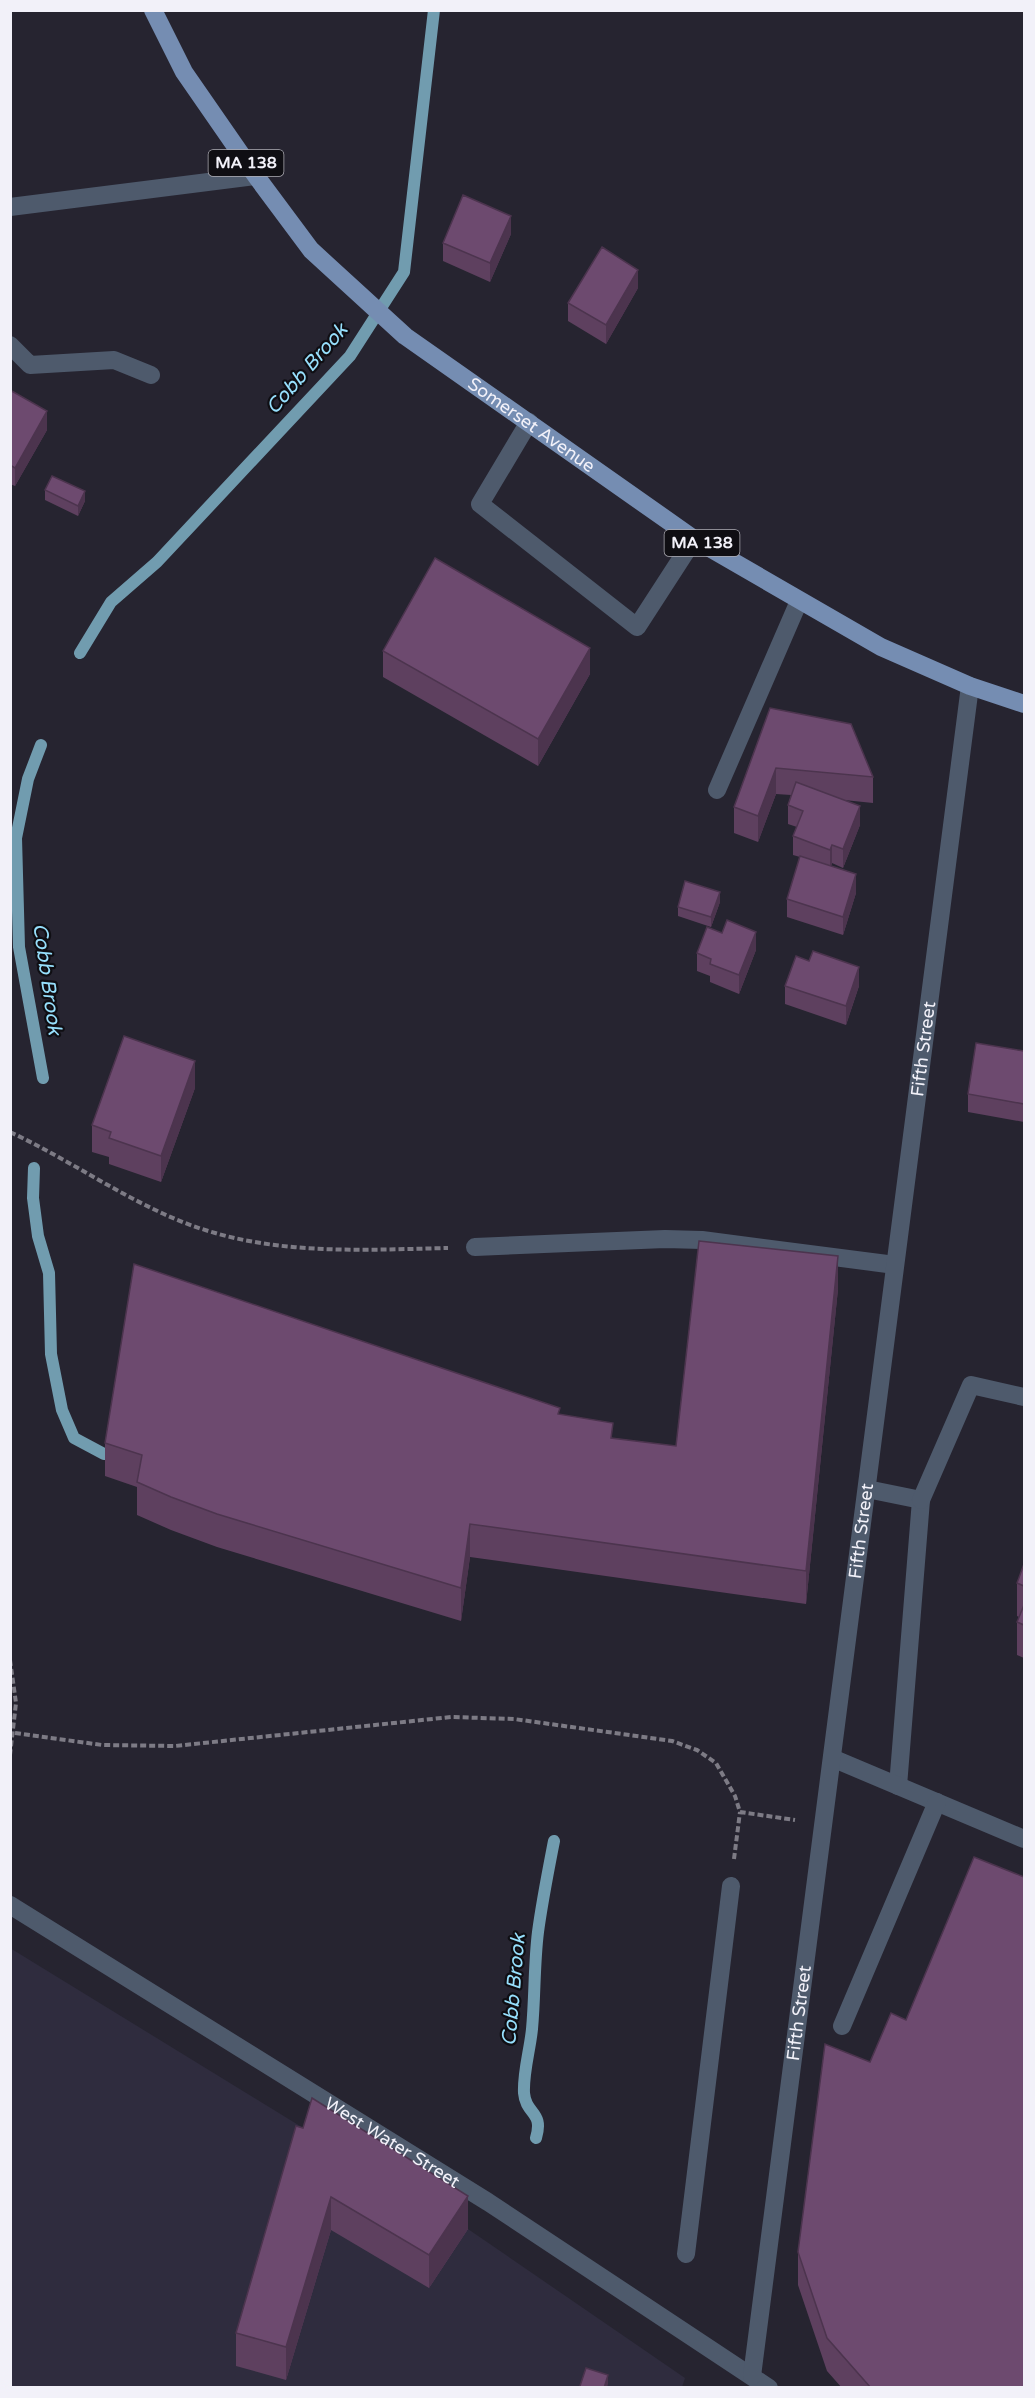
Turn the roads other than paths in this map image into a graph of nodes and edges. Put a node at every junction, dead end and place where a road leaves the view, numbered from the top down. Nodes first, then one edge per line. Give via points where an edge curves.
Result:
1 (153, 10) edge
2 (256, 176) junction
3 (10, 207) edge
4 (10, 345) edge
5 (152, 375) dead end
6 (529, 422) junction
7 (694, 539) junction
8 (799, 601) junction
9 (970, 686) junction
10 (1024, 704) edge
11 (717, 790) dead end
12 (475, 1247) road end
13 (895, 1264) junction
14 (1024, 1397) edge
15 (867, 1489) junction
16 (921, 1500) junction
17 (832, 1758) junction
18 (898, 1786) junction
19 (938, 1802) junction
20 (1024, 1839) edge
21 (731, 1886) road end
22 (10, 1905) edge
23 (842, 2026) dead end
24 (686, 2254) dead end
25 (752, 2376) junction
26 (769, 2388) edge

1 - 2 main road, Somerset Avenue / MA 138 via 184,72
2 - 3 street
2 - 6 main road, Somerset Avenue / MA 138 via 311,250 405,336
4 - 5 street via 30,365 114,360
6 - 7 main road, Somerset Avenue / MA 138
6 - 7 street via 480,504 637,627
7 - 8 main road, Somerset Avenue / MA 138
8 - 9 main road, Somerset Avenue / MA 138 via 881,646
8 - 11 street
9 - 10 main road, Somerset Avenue / MA 138
9 - 13 street, Fifth Street
12 - 13 street via 702,1240
13 - 15 street, Fifth Street
14 - 16 street via 971,1384
15 - 16 street
15 - 17 street, Fifth Street
16 - 18 street
17 - 18 street
17 - 25 street, Fifth Street
18 - 19 street
19 - 20 street
19 - 23 street
21 - 24 street
22 - 25 street, West Water Street via 478,2196
25 - 26 street, West Water Street

